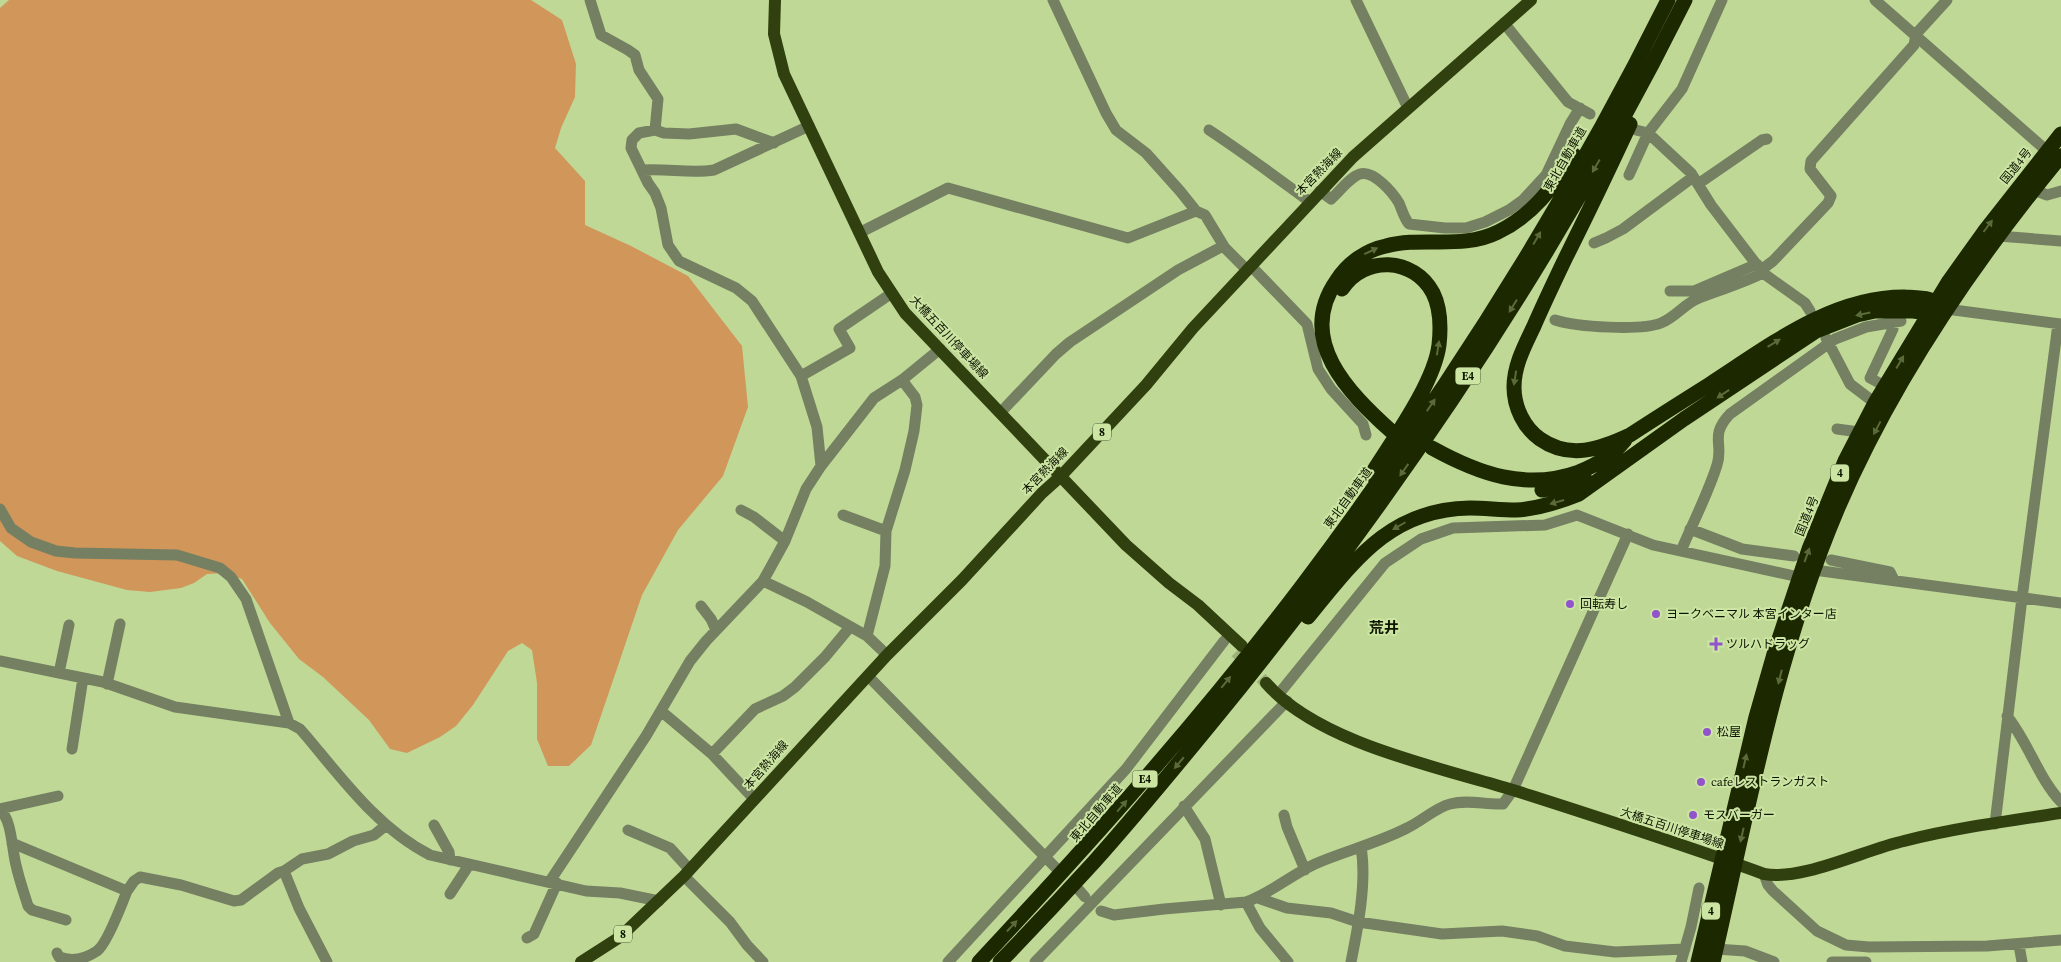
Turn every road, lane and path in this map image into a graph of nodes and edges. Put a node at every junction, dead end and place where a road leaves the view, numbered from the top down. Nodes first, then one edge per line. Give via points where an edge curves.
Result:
1 (590, 0) edge
2 (775, 0) edge
3 (1053, 0) edge
4 (1356, 0) edge
5 (1531, 0) edge
6 (1667, 0) edge
7 (1686, 0) edge
8 (1722, 0) edge
9 (1875, 0) edge
10 (1947, 0) edge
11 (1504, 23) junction
12 (1916, 34) junction
13 (1408, 108) junction
14 (809, 126) junction
15 (655, 130) junction
16 (1209, 130) dead end
17 (1636, 130) dead end
18 (1648, 133) junction
19 (2061, 134) edge
20 (1767, 139) dead end
21 (774, 142) junction
22 (2054, 154) edge
23 (643, 170) junction
24 (1629, 175) dead end
25 (1695, 181) junction
26 (2034, 190) junction
27 (1320, 191) junction
28 (2061, 191) edge
29 (1310, 202) junction
30 (1196, 211) junction
31 (859, 233) junction
32 (1998, 236) junction
33 (2061, 241) edge
34 (1594, 243) dead end
35 (1223, 246) junction
36 (1249, 268) junction
37 (1761, 269) junction
38 (1670, 292) dead end
39 (892, 293) junction
40 (1937, 308) junction
41 (1810, 311) dead end
42 (1555, 320) dead end
43 (2060, 324) edge
44 (1826, 340) junction
45 (940, 349) junction
46 (801, 376) junction
47 (902, 380) junction
48 (1885, 386) junction
49 (1875, 403) junction
50 (1002, 412) junction
51 (1837, 430) dead end
52 (1859, 432) junction
53 (1366, 435) dead end
54 (1630, 435) junction
55 (820, 466) junction
56 (1061, 476) junction
57 (1600, 479) junction
58 (0, 509) edge
59 (741, 510) dead end
60 (843, 516) dead end
61 (1690, 529) junction
62 (886, 530) junction
63 (1628, 534) junction
64 (785, 541) junction
65 (1681, 551) junction
66 (1794, 556) dead end
67 (1831, 560) dead end
68 (1814, 570) junction
69 (1799, 577) junction
70 (1894, 580) junction
71 (763, 581) junction
72 (1169, 583) junction
73 (1301, 587) junction
74 (2022, 598) junction
75 (2061, 604) edge
76 (701, 606) dead end
77 (68, 624) dead end
78 (120, 624) dead end
79 (850, 627) junction
80 (716, 630) junction
81 (867, 636) junction
82 (1224, 641) junction
83 (886, 655) junction
84 (0, 661) edge
85 (58, 673) junction
86 (868, 676) junction
87 (83, 678) junction
88 (1268, 680) tunnel mouth
89 (107, 684) junction
90 (1285, 696) junction
91 (661, 711) junction
92 (2007, 716) junction
93 (289, 723) junction
94 (1210, 726) junction
95 (72, 749) dead end
96 (712, 754) junction
97 (1513, 790) junction
98 (58, 796) dead end
99 (754, 800) junction
100 (2061, 802) edge
101 (1184, 806) junction
102 (0, 809) edge
103 (2061, 813) edge
104 (1284, 815) dead end
105 (1995, 824) junction
106 (434, 825) dead end
107 (385, 826) junction
108 (628, 830) dead end
109 (12, 843) junction
110 (1361, 847) junction
111 (1044, 856) junction
112 (450, 860) junction
113 (1729, 862) junction
114 (469, 865) junction
115 (1056, 868) dead end
116 (1305, 870) junction
117 (284, 871) junction
118 (687, 873) junction
119 (1764, 874) junction
120 (554, 882) junction
121 (1699, 888) dead end
122 (127, 890) junction
123 (450, 894) dead end
124 (1258, 898) junction
125 (659, 901) junction
126 (1246, 902) junction
127 (1222, 905) junction
128 (1101, 911) dead end
129 (66, 920) dead end
130 (1358, 922) junction
131 (527, 938) dead end
132 (2061, 940) edge
133 (2019, 945) junction
134 (1869, 947) junction
135 (1685, 949) junction
136 (57, 953) dead end
137 (1714, 955) edge
138 (327, 962) edge
139 (581, 962) edge
140 (763, 962) edge
141 (948, 962) edge
142 (979, 962) edge
143 (1000, 962) edge
144 (1035, 962) edge
145 (1288, 962) edge
146 (1352, 962) edge
147 (1680, 962) edge
148 (1698, 962) edge
149 (1774, 962) edge
150 (1832, 962) edge
151 (1866, 962) edge
152 (2022, 962) edge

1 - 15 street via 601,35 635,56 639,70 656,94
2 - 14 main road, 大橋五百川停車場線 via 773,19 777,50 784,74
3 - 30 street via 1116,130 1146,153
4 - 13 street
5 - 11 main road, 本宮熱海線 / 8
73 -> 6 highway, 東北自動車道 / E4 via 1402,447 1510,282 1604,122
73 -> 6 highway via 1425,385 1436,360 1441,321 1432,292 1421,278 1404,267 1382,264 1361,270 1340,292 1333,330 1338,353 1350,376 1394,426 1350,392 1327,352 1323,316 1334,285 1347,267 1383,246 1406,242 1473,241 1498,232 1528,212 1552,187 1572,158
7 -> 54 highway via 1663,56 1524,346 1515,376 1515,400 1519,413 1535,435 1546,443 1582,451
7 -> 94 highway, E4 via 1543,257 1450,403 1364,528
8 - 18 street via 1682,89
9 - 12 street
10 - 12 street
11 - 13 main road, 本宮熱海線 / 8
11 - 27 street via 1568,102 1585,111 1570,124 1546,175 1523,200 1474,226 1445,228 1409,224 1385,185 1368,174 1355,177 1330,199
12 - 22 street
12 - 37 street via 1914,45 1812,161 1810,169 1831,196 1828,203 1773,261
13 - 27 main road, 本宮熱海線 / 8
14 - 21 street
14 - 31 main road, 大橋五百川停車場線
15 - 21 street via 689,134 736,129
15 - 23 street via 638,133 632,140 632,152
16 - 29 street via 1254,159 1269,174
17 - 18 street
18 - 24 street
18 - 25 street
19 - 22 highway, 国道4号 / 4
20 - 25 street
21 - 23 street via 714,170
22 - 26 highway, 国道4号 / 4
40 -> 22 highway, 国道4号 / 4 via 1984,232
23 - 46 street via 661,208 673,254 679,261 744,293
25 - 34 street via 1672,191 1623,229
25 - 37 street
26 - 28 street via 2047,195
26 - 32 highway, 国道4号 / 4
27 - 29 main road, 本宮熱海線 / 8
29 - 36 main road, 本宮熱海線 / 8
30 - 31 street via 1128,238 948,188
30 - 35 street via 1205,215
31 - 39 main road, 大橋五百川停車場線
32 - 33 street
32 - 40 highway, 国道4号 / 4
35 - 36 street
35 - 50 street via 1178,270 1070,342
36 - 53 street via 1307,324 1318,369 1331,389 1363,424
36 - 56 main road, 本宮熱海線 / 8
37 - 38 street via 1694,291
37 - 41 street via 1805,303
37 - 42 street via 1740,284 1698,298 1663,322 1651,326 1598,326
39 - 45 main road, 大橋五百川停車場線
39 - 46 street via 839,329 850,348
40 - 43 street
48 -> 40 highway, 国道4号 / 4
54 -> 40 highway via 1811,321 1851,304 1874,299 1914,298
40 -> 57 highway via 1875,311 1816,331
40 -> 68 highway, 国道4号 / 4 via 1837,510
43 - 74 street
44 - 48 street via 1866,327 1897,322 1870,378
44 - 49 street via 1850,384
44 - 61 street via 1722,422 1717,440 1718,463
45 - 47 street
45 - 50 main road, 大橋五百川停車場線
46 - 55 street via 817,427
47 - 55 street via 874,398
47 - 62 street via 917,405 905,470
48 - 49 highway, 国道4号 / 4
49 - 52 highway, 国道4号 / 4
50 - 56 main road, 大橋五百川停車場線
51 - 52 street
69 -> 52 highway, 国道4号 / 4
54 - 57 highway via 1614,454 1590,468 1543,480 1497,476 1430,452 1478,480 1512,488 1544,490
55 - 64 street via 806,489
56 - 72 main road, 大橋五百川停車場線 via 1126,545
56 - 83 main road, 本宮熱海線 / 8
57 -> 94 highway via 1572,496 1534,508 1447,509 1398,525 1364,552 1278,654
58 - 93 street via 11,528 31,542 56,551 176,555 220,568 231,577 246,599
59 - 64 street
60 - 62 street
61 - 65 street
61 - 66 street via 1742,549
62 - 81 street via 885,566
63 - 65 street via 1653,545
63 - 90 street via 1577,515 1544,525 1453,528 1434,534 1385,563
63 - 97 street
64 - 71 street
65 - 69 street
67 - 70 street via 1890,572
68 - 70 street
68 -> 113 highway, 国道4号 / 4 via 1785,656
113 -> 69 highway, 国道4号 / 4 via 1756,717
70 - 74 street
71 - 79 street
71 - 80 street
72 - 82 main road, 大橋五百川停車場線
72 - 82 main road, 大橋五百川停車場線 via 1198,605 1239,649
142 -> 73 highway, 東北自動車道 / E4 via 1084,850 1154,769
74 - 75 street
74 - 92 street
76 - 80 street
77 - 85 street
78 - 89 street
79 - 81 street
79 - 96 street via 795,687 755,709
80 - 91 street via 690,660
81 - 83 street
82 - 111 street via 1126,769
83 - 86 main road, 本宮熱海線 / 8
84 - 85 street
85 - 87 street
86 - 99 main road, 本宮熱海線 / 8
86 - 111 street
87 - 89 street
87 - 95 street
88 - 90 main road, 大橋五百川停車場線 via 1275,694
89 - 93 street via 175,707
90 - 97 main road, 大橋五百川停車場線 via 1311,720 1364,744
90 - 101 street
91 - 96 street
91 - 120 street
92 - 100 street via 2019,730 2047,783
92 - 105 street
93 - 107 street via 300,729
94 -> 143 highway, E4 via 1094,861
96 - 99 street
97 - 110 street via 1503,804 1461,802 1442,806 1420,822
97 - 113 main road, 大橋五百川停車場線
98 - 102 street
99 - 118 main road, 本宮熱海線 / 8
101 - 127 street via 1204,839
101 - 144 street
102 - 109 street via 5,815
103 - 105 main road, 大橋五百川停車場線
104 - 116 street
105 - 119 main road, 大橋五百川停車場線 via 1903,841 1798,874
106 - 112 street
107 - 112 street via 414,847
107 - 117 street via 374,835 328,854 302,858
108 - 118 street via 670,848
109 - 122 street
109 - 129 street via 28,906
110 - 116 street
110 - 130 street via 1364,862
111 - 115 street
111 - 141 street
112 - 114 street
113 - 119 main road, 大橋五百川停車場線
113 - 137 highway, 国道4号 / 4
113 - 148 highway, 国道4号 / 4
114 - 120 street
114 - 123 street
116 - 124 street
117 - 122 street via 238,901 140,877
117 - 138 street
118 - 125 main road, 本宮熱海線 / 8
118 - 140 street
119 - 134 street via 1773,892 1817,931 1846,945
120 - 125 street via 586,891 620,893
120 - 131 street via 534,934
121 - 135 street
122 - 136 street via 121,910 98,950 74,960 59,957
124 - 126 street
124 - 130 street via 1287,908 1331,912
125 - 139 main road, 本宮熱海線 / 8 via 620,937
126 - 127 street
126 - 145 street via 1260,928
127 - 128 street via 1114,915
130 - 135 street via 1442,934 1477,931 1522,933 1566,946 1614,952
130 - 146 street
132 - 133 street
133 - 134 street
133 - 152 street
134 - 151 street
135 - 147 street
137 - 149 street via 1745,951
150 - 151 street

